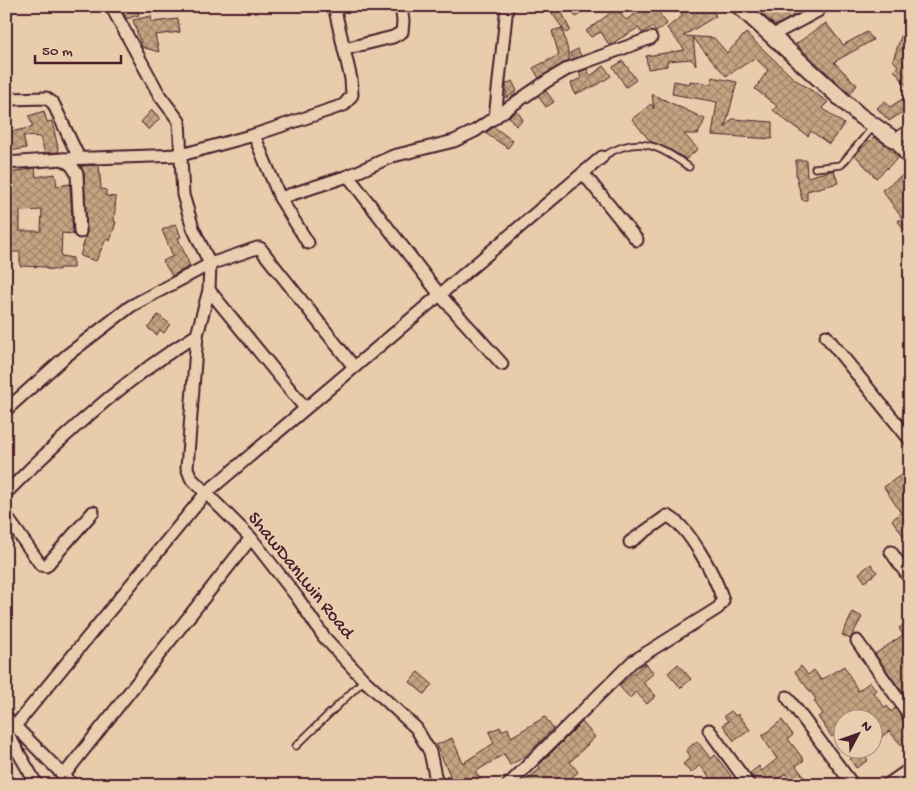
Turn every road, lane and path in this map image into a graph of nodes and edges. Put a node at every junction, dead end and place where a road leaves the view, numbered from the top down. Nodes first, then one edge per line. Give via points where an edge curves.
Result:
1 (111, 6) edge
2 (334, 6) edge
3 (401, 6) edge
4 (507, 6) edge
5 (739, 6) edge
6 (822, 6) edge
7 (771, 36) junction
8 (651, 38) dead end
9 (344, 49) junction
10 (8, 99) dead end
11 (495, 118) junction
12 (874, 125) junction
13 (910, 130) edge
14 (254, 135) junction
15 (895, 140) junction
16 (181, 155) junction
17 (602, 157) joint
18 (79, 158) junction
19 (63, 159) junction
20 (910, 161) edge
21 (6, 163) edge
22 (689, 167) dead end
23 (815, 168) dead end
24 (582, 173) junction
25 (348, 176) junction
26 (280, 198) junction
27 (80, 232) dead end
28 (638, 240) dead end
29 (308, 243) dead end
30 (210, 264) junction
31 (209, 290) junction
32 (440, 295) junction
33 (197, 335) junction
34 (826, 336) dead end
35 (502, 364) dead end
36 (354, 367) junction
37 (305, 408) junction
38 (6, 410) edge
39 (905, 424) edge
40 (910, 440) edge
41 (6, 493) edge
42 (206, 493) junction
43 (93, 512) dead end
44 (6, 516) edge
45 (250, 538) junction
46 (630, 542) dead end
47 (891, 552) dead end
48 (910, 579) edge
49 (857, 641) dead end
50 (364, 680) junction
51 (787, 698) dead end
52 (910, 716) edge
53 (6, 717) edge
54 (709, 730) dead end
55 (9, 732) edge
56 (296, 746) dead end
57 (910, 769) edge
58 (64, 775) junction
59 (37, 785) edge
60 (73, 785) edge
61 (437, 785) edge
62 (508, 785) edge
63 (749, 785) edge
64 (853, 785) edge
65 (887, 785) edge

1 - 16 street, ShawDanLwin Road via 160,96 179,121
2 - 9 street
3 - 9 street via 402,32
4 - 11 street
5 - 7 street
6 - 7 street
7 - 12 street
8 - 11 street via 569,68
9 - 14 street via 352,95 344,105
10 - 18 street via 46,98 53,103
11 - 25 street via 454,140 393,156
12 - 15 street
12 - 23 lane via 841,165
13 - 15 street
14 - 16 street
14 - 26 street
15 - 20 street
16 - 18 street
16 - 30 street, ShawDanLwin Road via 184,195 193,228
17 - 22 lane via 635,144 661,147
17 - 24 street
18 - 19 street
19 - 21 street
19 - 27 street via 77,174
24 - 28 street
24 - 32 street
25 - 26 street
25 - 32 street
26 - 29 street
30 - 31 street, ShawDanLwin Road
30 - 36 street via 260,248
30 - 38 street via 131,306 66,356
31 - 33 street, ShawDanLwin Road
31 - 37 street
32 - 35 street
32 - 36 street
33 - 41 street via 88,417 47,451
33 - 42 street, ShawDanLwin Road via 187,468 191,478
34 - 39 street
36 - 37 street
37 - 42 street
39 - 40 street
42 - 45 street, ShawDanLwin Road
42 - 55 street
43 - 44 street via 46,566 41,565
45 - 50 street, ShawDanLwin Road via 324,637
45 - 58 street
46 - 62 street via 667,516 677,520 709,568 723,601 718,608 632,662
47 - 48 street
49 - 52 street
50 - 56 lane
50 - 61 street, ShawDanLwin Road via 416,728 430,752
51 - 64 street
53 - 55 street
54 - 63 street
55 - 58 street
55 - 59 street
57 - 65 street
58 - 60 street

